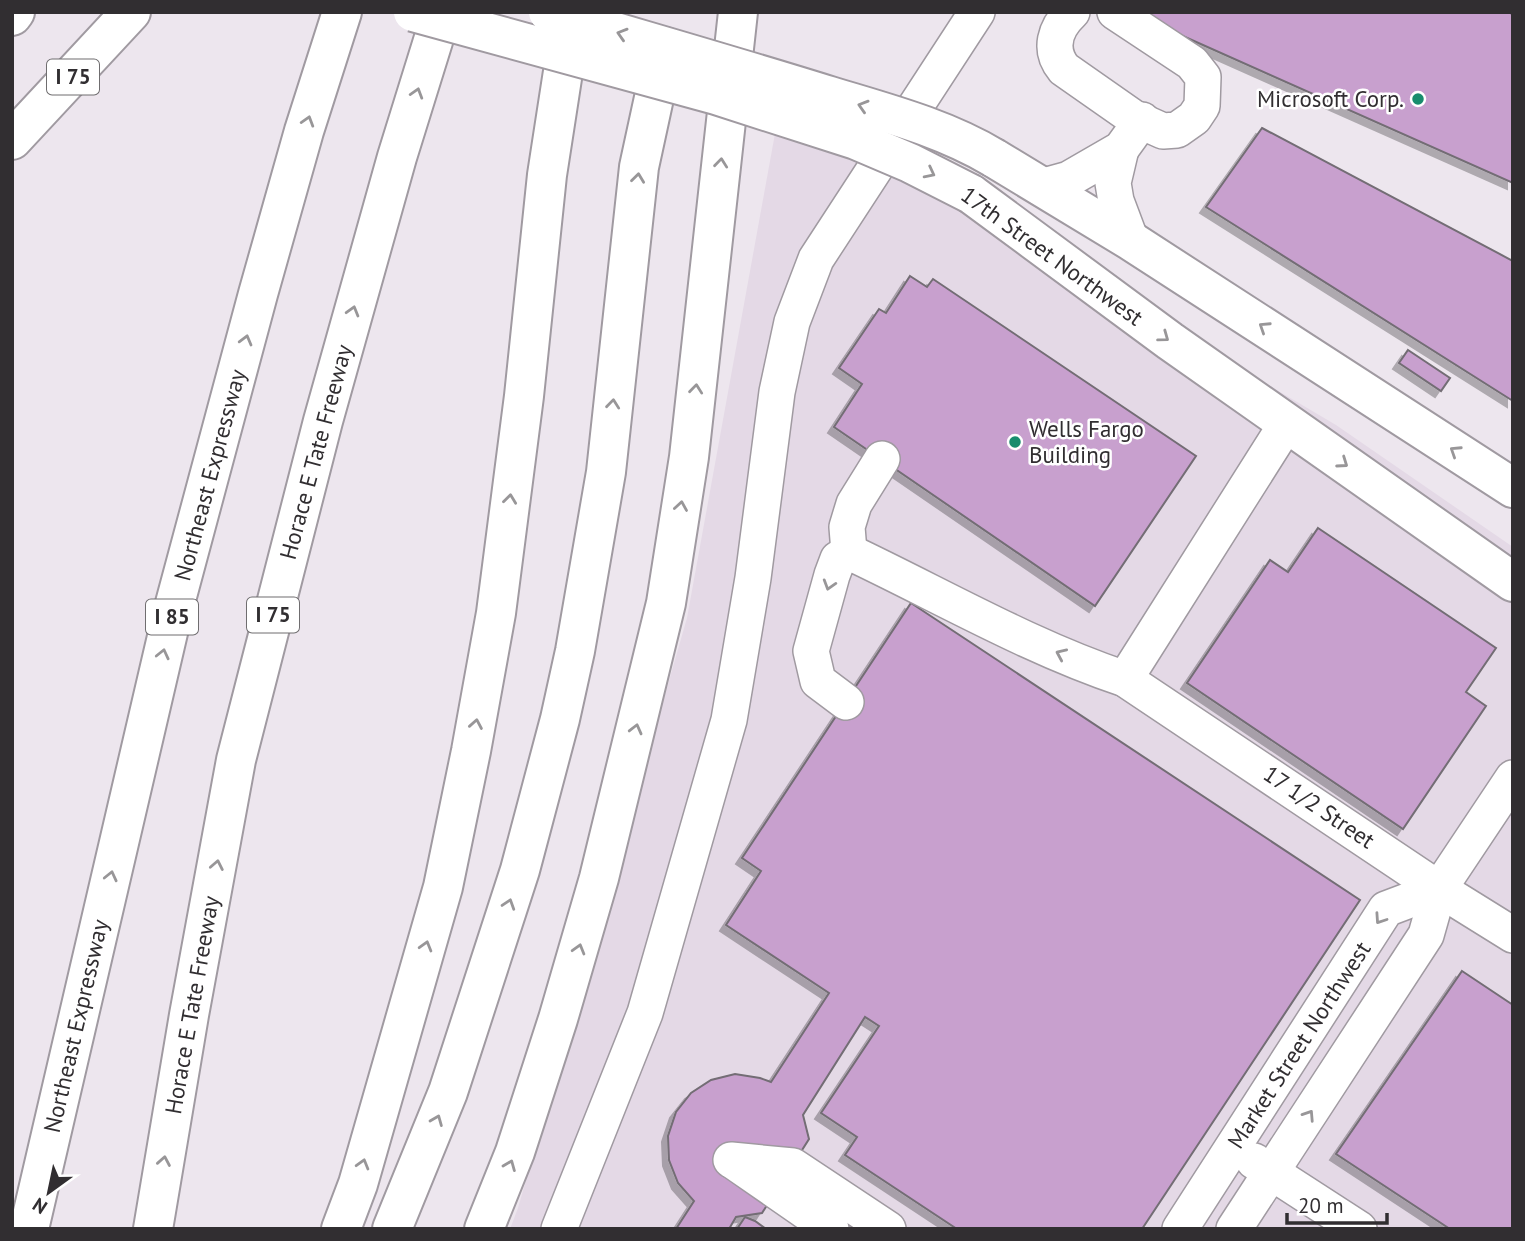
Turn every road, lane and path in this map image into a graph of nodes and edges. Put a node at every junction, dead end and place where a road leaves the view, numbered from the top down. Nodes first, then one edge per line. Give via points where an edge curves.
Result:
1 (131, 12) edge
2 (342, 12) edge
3 (413, 12) edge
4 (442, 12) edge
5 (548, 12) edge
6 (572, 12) edge
7 (737, 12) edge
8 (978, 12) edge
9 (1072, 12) edge
10 (1115, 12) edge
11 (661, 63) junction
12 (1142, 120) junction
13 (12, 140) edge
14 (1121, 149) junction
15 (1040, 187) junction
16 (1131, 241) junction
17 (1287, 423) junction
18 (882, 459) dead end
19 (1513, 488) edge
20 (849, 552) junction
21 (1513, 582) edge
22 (1125, 679) junction
23 (846, 702) dead end
24 (1513, 778) edge
25 (1439, 889) junction
26 (1513, 935) edge
27 (1234, 1147) junction
28 (1272, 1172) junction
29 (29, 1229) edge
30 (153, 1229) edge
31 (341, 1229) edge
32 (392, 1229) edge
33 (484, 1229) edge
34 (559, 1229) edge
35 (831, 1229) edge
36 (888, 1229) edge
37 (1180, 1229) edge
38 (1234, 1229) edge
39 (1359, 1229) edge

1 - 13 main road, I 75
29 -> 2 main road, Northeast Expressway / I 85 via 173,611 258,294
3 - 11 main road, 17th Street Northwest, bridge
30 -> 4 main road, Horace E Tate Freeway / I 75 via 236,760 323,421
11 -> 5 main road, 17th Street Northwest, bridge
31 -> 6 main road via 443,887 471,751 496,613 547,175
33 -> 7 main road via 515,1152 599,878 666,603 689,457
8 - 34 street via 816,258 792,322 777,392 729,720 645,1013
9 - 12 street via 1057,30 1057,61
10 - 12 street via 1192,63 1203,77 1202,106 1187,125 1163,131
15 -> 11 main road, 17th Street Northwest, bridge via 967,142 916,123 741,68
11 -> 17 main road, 17th Street Northwest, bridge via 856,140 971,194
32 -> 11 main road via 448,1092 520,870 560,719 606,472 639,167
12 - 14 street
14 - 15 street via 1069,179
14 - 16 street via 1113,183
15 - 16 main road, 17th Street Northwest
19 -> 16 main road, 17th Street Northwest
17 -> 21 main road, 17th Street Northwest
17 - 22 street
18 - 20 street via 854,504 846,527
22 -> 20 street, 17 1/2 Street via 1027,638
20 -> 23 street via 838,559 811,651 818,681
22 - 25 street, 17 1/2 Street
24 - 25 street, Market Street Northwest
25 - 26 street, 17 1/2 Street
25 -> 27 street, Market Street Northwest via 1386,909
28 -> 25 street, Market Street Northwest via 1426,935
27 - 28 street
27 - 37 street, Market Street Northwest
28 - 38 street, Market Street Northwest
28 - 39 street
35 - 36 street via 731,1160 793,1166

